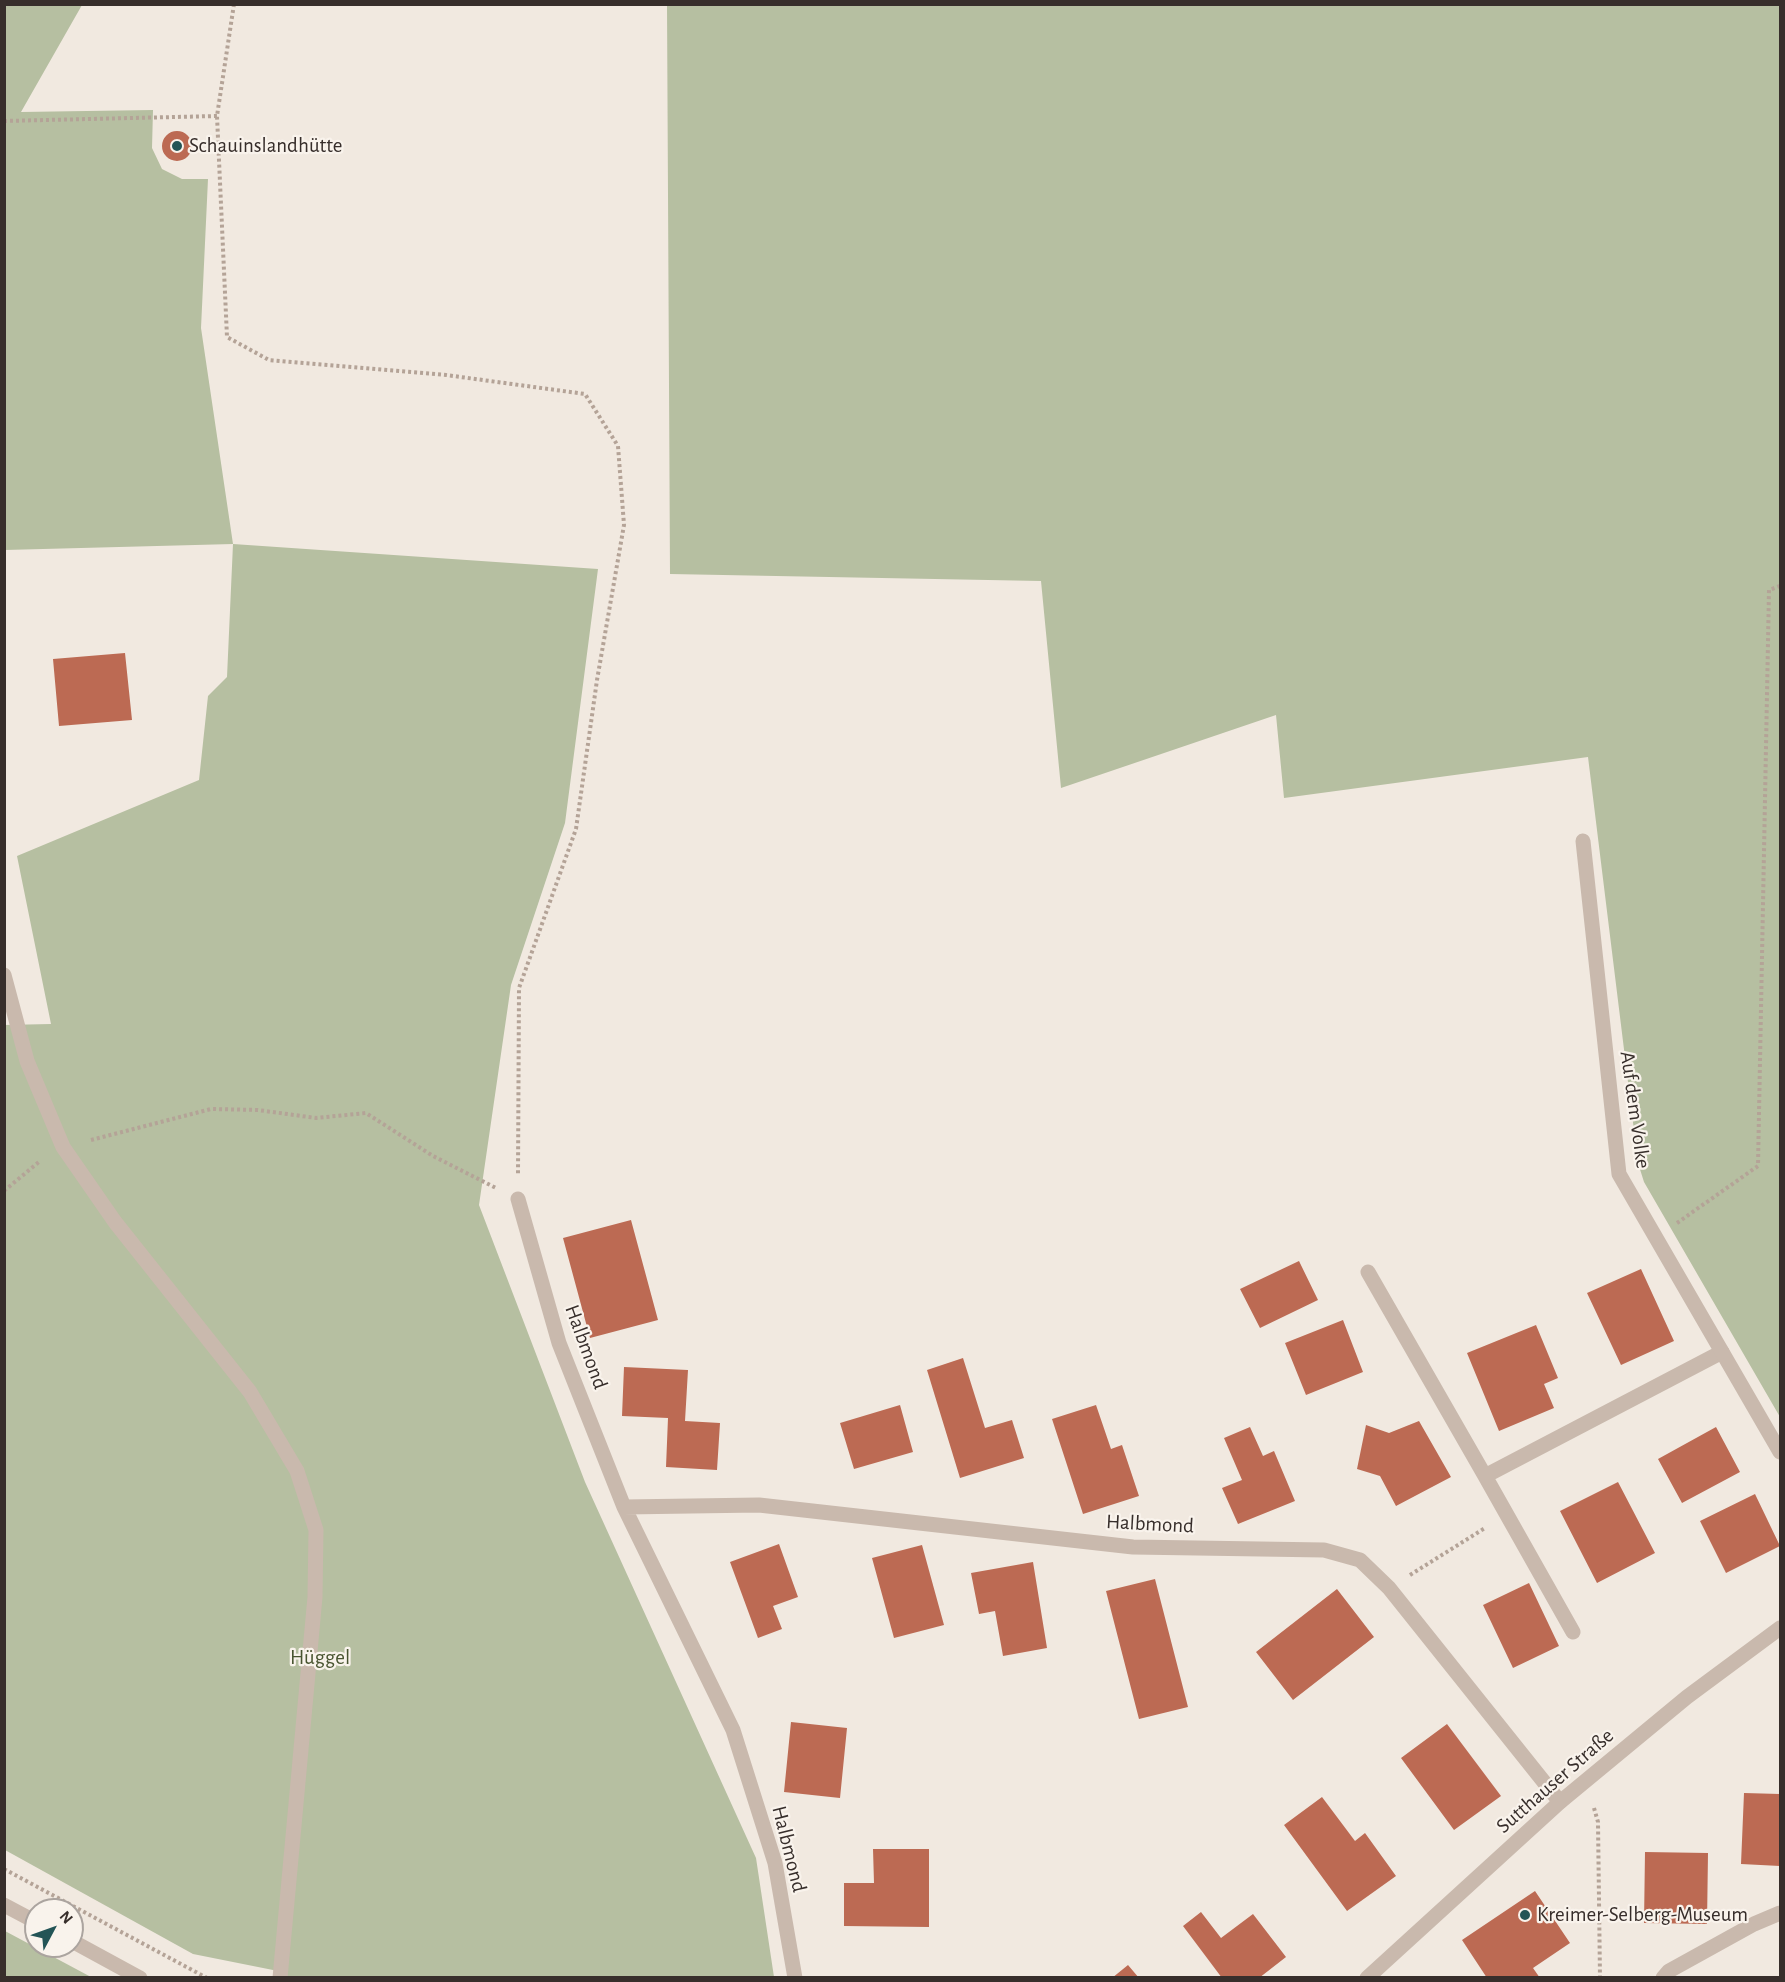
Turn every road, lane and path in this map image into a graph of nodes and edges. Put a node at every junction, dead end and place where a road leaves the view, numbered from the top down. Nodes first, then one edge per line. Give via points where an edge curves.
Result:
1 (234, 4) edge
2 (218, 116) junction
3 (4, 121) edge
4 (1780, 586) edge
5 (1583, 841) dead end
6 (4, 975) edge
7 (63, 1147) junction
8 (4, 1191) edge
9 (518, 1199) junction
10 (1656, 1237) junction
11 (1368, 1272) dead end
12 (1722, 1352) junction
13 (1780, 1452) edge
14 (1485, 1476) junction
15 (624, 1506) junction
16 (1506, 1514) junction
17 (1389, 1588) junction
18 (1780, 1628) edge
19 (1573, 1632) dead end
20 (1585, 1782) junction
21 (1560, 1802) junction
22 (4, 1869) edge
23 (4, 1905) edge
24 (1780, 1913) edge
25 (24, 1916) edge
26 (84, 1947) edge
27 (140, 1977) edge
28 (207, 1977) edge
29 (280, 1977) edge
30 (795, 1977) edge
31 (1367, 1977) edge
32 (1600, 1977) edge
33 (1664, 1977) edge

1 - 2 path
2 - 3 path
2 - 9 path via 227,336 269,360 446,375 585,394 618,446 624,525 576,829 519,988
4 - 10 path via 1769,590 1758,1166
5 - 10 street, Auf dem Volke via 1619,1174
6 - 7 street via 27,1061
7 - 8 path
7 - 9 path via 211,1109 258,1110 316,1118 366,1113 434,1156
7 - 29 street via 115,1222 250,1392 297,1472 316,1530 315,1598
9 - 15 street, Halbmond via 559,1343
10 - 12 street, Auf dem Volke
11 - 14 street
12 - 13 street, Auf dem Volke
12 - 14 street
14 - 16 street
15 - 17 street, Halbmond via 759,1505 1133,1547 1324,1550 1360,1560
15 - 30 street, Halbmond via 733,1730 775,1863
16 - 17 path
16 - 19 street
17 - 21 street, Halbmond
18 - 20 street, Sutthauser Straße
20 - 21 street, Sutthauser Straße
20 - 32 path via 1598,1822
21 - 31 street, Sutthauser Straße
22 - 28 path
23 - 25 street
24 - 33 street
26 - 27 street

